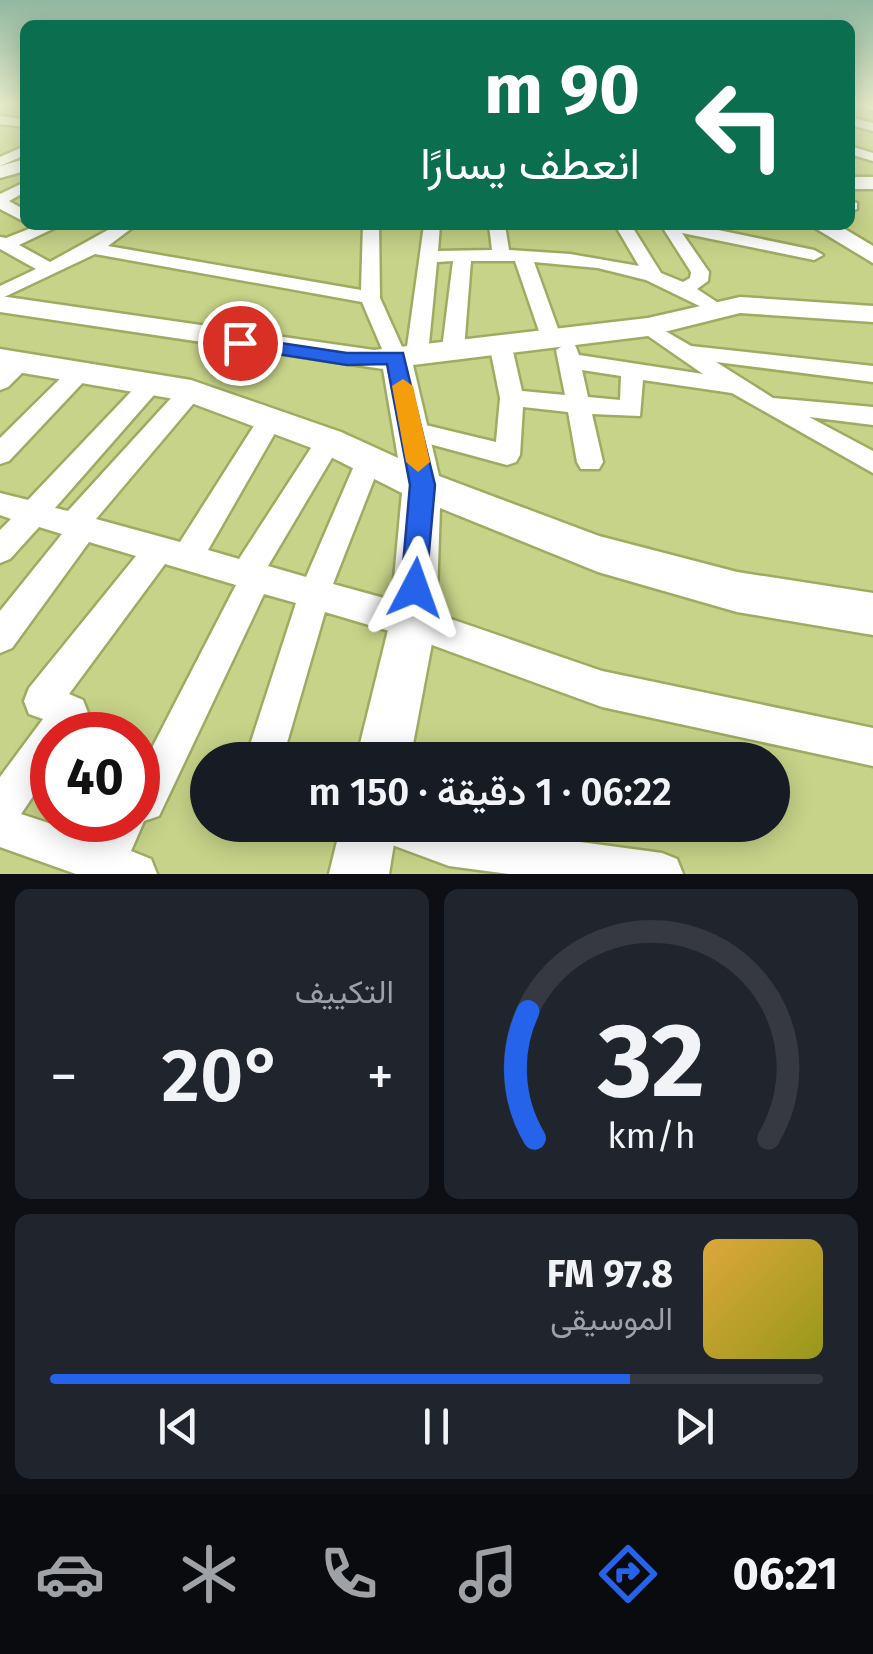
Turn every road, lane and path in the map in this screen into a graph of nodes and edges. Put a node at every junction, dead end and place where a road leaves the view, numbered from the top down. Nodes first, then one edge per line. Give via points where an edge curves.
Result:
1 (35, 230) edge
2 (120, 230) edge
3 (371, 230) edge
4 (432, 230) edge
5 (499, 230) edge
6 (627, 230) edge
7 (671, 230) edge
8 (692, 230) edge
9 (832, 230) edge
10 (4, 243) edge
11 (866, 246) edge
12 (93, 248) junction
13 (501, 254) junction
14 (814, 255) dead end
15 (430, 256) junction
16 (463, 256) junction
17 (523, 257) junction
18 (48, 268) junction
19 (654, 276) junction
20 (682, 290) junction
21 (0, 293) edge
22 (370, 298) junction
23 (0, 304) edge
24 (716, 308) junction
25 (873, 314) edge
26 (648, 327) junction
27 (500, 342) junction
28 (561, 345) junction
29 (453, 349) junction
30 (690, 352) junction
31 (407, 356) junction
32 (7, 368) edge
33 (632, 369) junction
34 (81, 371) junction
35 (873, 374) edge
36 (153, 382) junction
37 (738, 387) junction
38 (191, 391) junction
39 (512, 398) junction
40 (763, 403) junction
41 (578, 407) junction
42 (873, 416) edge
43 (271, 418) junction
44 (413, 431) junction
45 (329, 441) junction
46 (0, 454) edge
47 (370, 459) junction
48 (590, 462) dead end
49 (873, 463) edge
50 (422, 485) junction
51 (0, 504) edge
52 (33, 514) junction
53 (78, 527) junction
54 (0, 550) edge
55 (172, 554) junction
56 (251, 576) junction
57 (314, 594) junction
58 (873, 614) edge
59 (413, 622) junction
60 (0, 637) edge
61 (68, 712) edge
62 (270, 742) edge
63 (387, 742) edge
64 (873, 747) edge
65 (30, 768) edge
66 (160, 770) edge
67 (0, 810) edge
68 (0, 827) edge
69 (122, 842) edge
70 (366, 842) edge
71 (447, 842) edge
72 (120, 868) edge
73 (359, 874) edge
74 (662, 874) edge

1 - 10 street
2 - 12 street
3 - 22 street
4 - 15 street
5 - 13 street
6 - 19 street
7 - 20 street via 700,272 699,281
8 - 14 street
9 - 11 street
10 - 18 street
12 - 18 street
12 - 22 street
13 - 16 street
13 - 17 street
15 - 16 street
15 - 31 street
16 - 29 street
17 - 19 street
17 - 28 street
18 - 21 street
19 - 20 street
20 - 24 street
22 - 31 street
23 - 31 street via 347,359
24 - 25 street
24 - 26 street
26 - 28 street
26 - 30 street
27 - 28 street
27 - 29 street
27 - 39 street
28 - 33 street
28 - 41 street
29 - 31 street
30 - 35 street
30 - 37 street
31 - 44 street
32 - 34 street
33 - 37 street
33 - 41 street via 632,410
34 - 36 street
34 - 46 street
36 - 38 street
36 - 52 street
37 - 40 street
38 - 43 street
38 - 53 street
39 - 41 street
39 - 44 street via 507,456
40 - 42 street
40 - 49 street
41 - 48 street
43 - 45 street
43 - 55 street
44 - 50 street
45 - 47 street
45 - 56 street
47 - 50 street
47 - 57 street
50 - 58 street via 598,554 737,592
50 - 59 street
51 - 52 street
52 - 53 street
52 - 54 street
53 - 55 street
53 - 60 street
55 - 56 street
55 - 61 street via 42,701
56 - 57 street
56 - 66 street
57 - 59 street
57 - 62 street
59 - 63 street
59 - 64 street via 602,689
65 - 67 street
68 - 72 street
69 - 72 street
70 - 73 street
71 - 74 street

